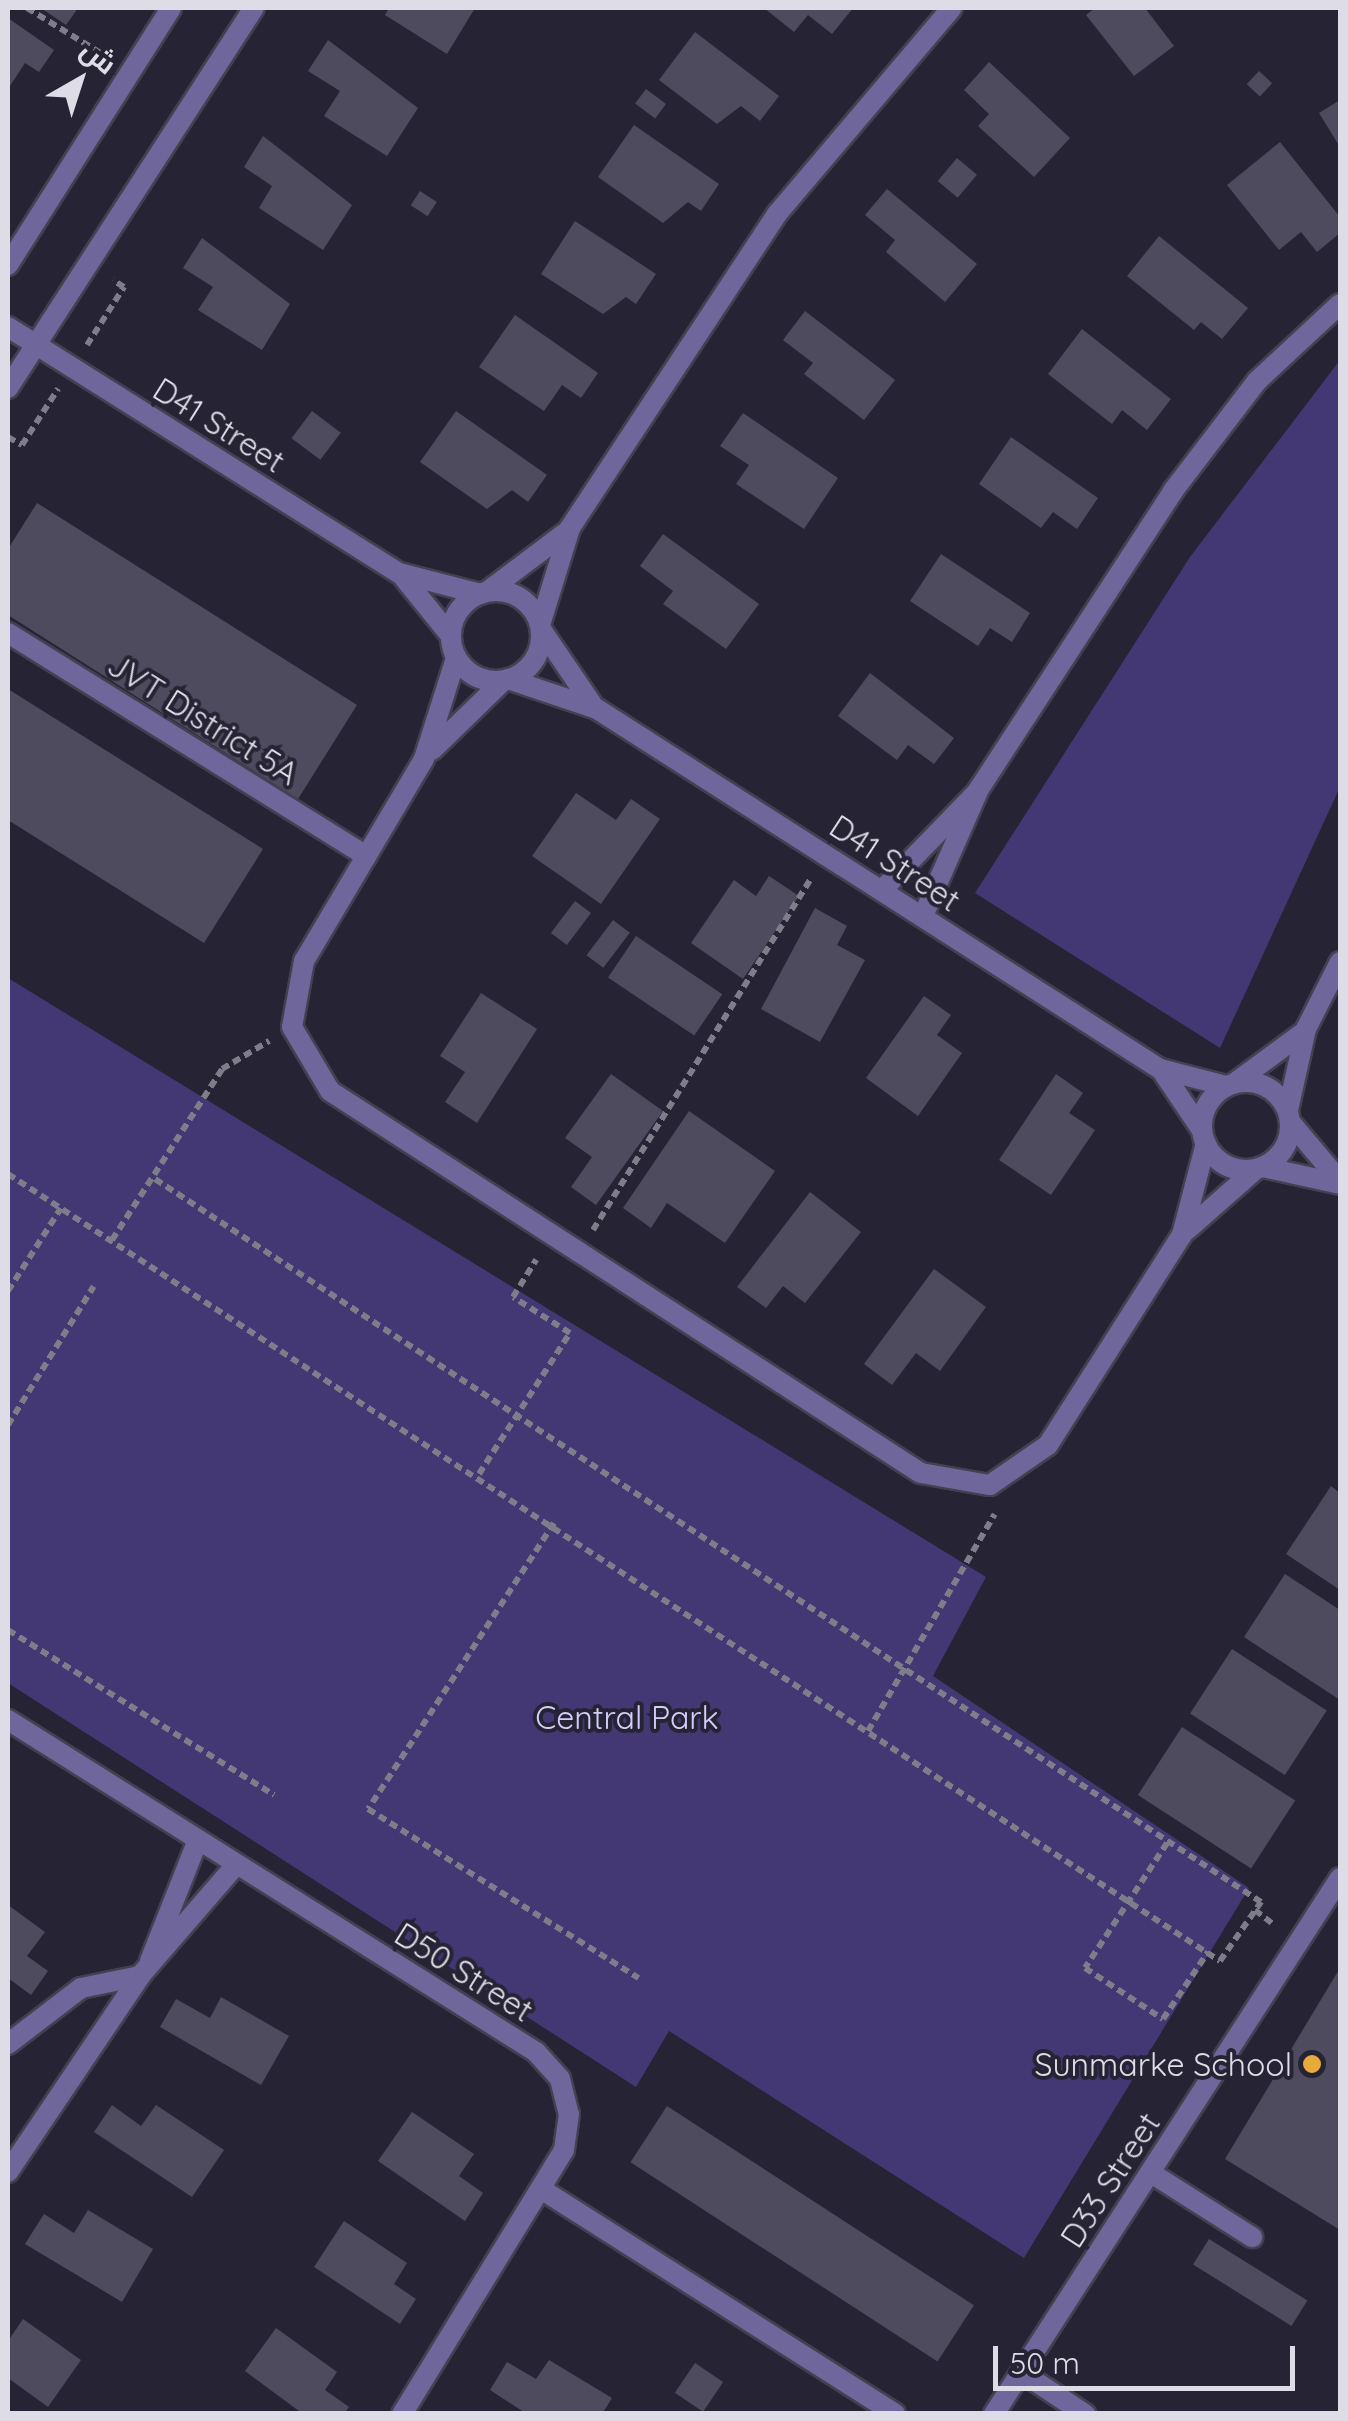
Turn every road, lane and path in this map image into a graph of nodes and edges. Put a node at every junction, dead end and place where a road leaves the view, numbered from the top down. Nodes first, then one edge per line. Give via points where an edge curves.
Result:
1 (28, 8) edge
2 (171, 8) edge
3 (254, 8) edge
4 (952, 8) edge
5 (132, 72) junction
6 (8, 264) edge
7 (1340, 304) edge
8 (8, 327) edge
9 (37, 345) junction
10 (8, 388) edge
11 (570, 528) junction
12 (400, 573) junction
13 (484, 592) junction
14 (540, 627) junction
15 (8, 632) edge
16 (450, 636) junction
17 (456, 658) junction
18 (506, 680) junction
19 (597, 709) junction
20 (424, 759) junction
21 (979, 789) junction
22 (827, 854) junction
23 (366, 856) junction
24 (883, 889) junction
25 (923, 916) junction
26 (1340, 962) edge
27 (292, 1027) junction
28 (1306, 1029) junction
29 (1160, 1070) junction
30 (1231, 1084) junction
31 (1289, 1117) junction
32 (1204, 1137) junction
33 (1260, 1168) junction
34 (8, 1174) edge
35 (152, 1176) junction
36 (1340, 1183) edge
37 (62, 1208) junction
38 (552, 1234) junction
39 (1182, 1235) junction
40 (112, 1240) junction
41 (579, 1252) junction
42 (94, 1286) dead end
43 (8, 1291) edge
44 (521, 1411) junction
45 (8, 1425) edge
46 (478, 1474) junction
47 (1013, 1477) junction
48 (554, 1523) junction
49 (8, 1630) edge
50 (904, 1676) junction
51 (8, 1720) edge
52 (868, 1731) junction
53 (274, 1795) dead end
54 (198, 1842) junction
55 (1167, 1843) junction
56 (236, 1866) junction
57 (1340, 1878) edge
58 (1130, 1902) junction
59 (1208, 1952) junction
60 (144, 1969) junction
61 (638, 1978) dead end
62 (8, 2044) edge
63 (8, 2172) edge
64 (1151, 2173) junction
65 (541, 2189) junction
66 (1252, 2238) dead end
67 (1021, 2372) junction
68 (402, 2414) edge
69 (895, 2414) edge
70 (994, 2414) edge
71 (1084, 2414) edge

1 - 5 path
2 - 5 street
3 - 9 street
4 - 11 street via 776,214
5 - 6 street
7 - 21 street via 1213,434
8 - 9 street, D41 Street
9 - 10 street
9 - 12 street, D41 Street
11 - 13 street
11 - 14 street
12 - 13 street, D41 Street
12 - 16 street, D41 Street
13 - 14 street via 521,598
13 - 16 street via 461,606
14 - 18 street via 529,666
14 - 19 street, D41 Street
15 - 23 street, JVT District 5A
16 - 17 street
17 - 18 street via 482,679
17 - 20 street
18 - 19 street, D41 Street
18 - 20 street
19 - 22 street, D41 Street
20 - 23 street
21 - 24 street
21 - 25 street
22 - 24 street, D41 Street
22 - 41 path
23 - 27 street via 295,982
24 - 25 street, D41 Street
25 - 29 street, D41 Street
26 - 28 street
27 - 35 path via 222,1070
27 - 38 street via 330,1091
28 - 30 street
28 - 31 street
29 - 30 street, D41 Street
29 - 32 street, D41 Street
30 - 31 street via 1272,1090
30 - 32 street via 1207,1104
31 - 33 street via 1281,1154
31 - 36 street
32 - 33 street via 1221,1162
32 - 39 street
33 - 36 street
33 - 39 street
34 - 37 path
35 - 40 path
35 - 44 path
37 - 40 path
37 - 43 path
38 - 41 street
38 - 44 path via 513,1297 570,1333
39 - 47 street via 1048,1445
40 - 46 path
41 - 47 street via 921,1473 966,1488
42 - 45 path
44 - 46 path
44 - 50 path
46 - 48 path
47 - 50 path
48 - 52 path
48 - 61 path via 368,1809
49 - 53 path
50 - 52 path
50 - 55 path
51 - 54 street, D50 Street
52 - 58 path
54 - 56 street, D50 Street
54 - 60 street
55 - 58 path
55 - 59 path via 1261,1902 1220,1960
56 - 60 street
56 - 65 street, D50 Street via 549,2064 566,2096 569,2133
57 - 64 street, D33 Street
58 - 59 path
58 - 59 path via 1085,1968 1163,2019
60 - 62 street via 71,1993
60 - 63 street
64 - 66 street
64 - 67 street, D33 Street
65 - 68 street, D50 Street
65 - 69 street
67 - 70 street, D33 Street
67 - 71 street

